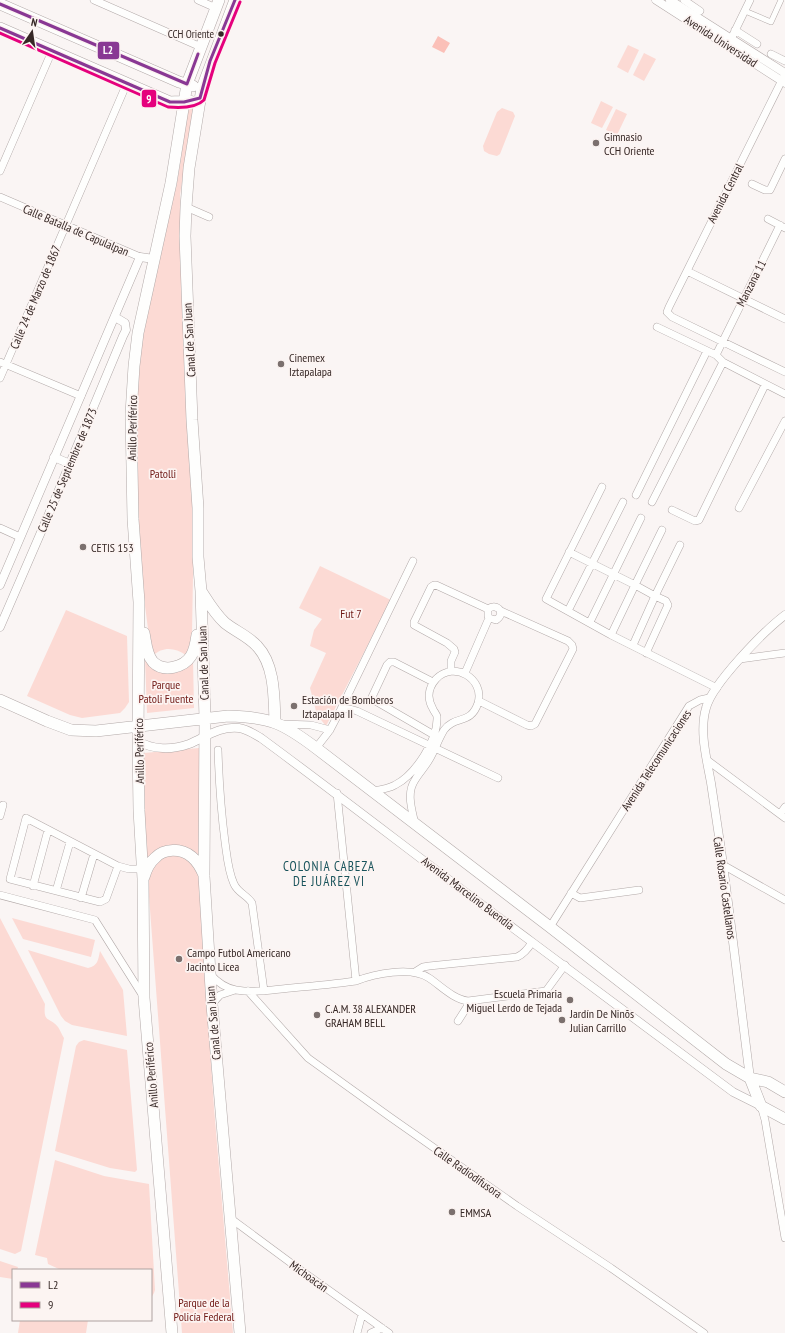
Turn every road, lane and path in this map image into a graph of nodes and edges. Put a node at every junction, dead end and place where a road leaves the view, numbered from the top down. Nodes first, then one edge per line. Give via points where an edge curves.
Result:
1 (94, 0) edge
2 (198, 0) edge
3 (235, 0) edge
4 (656, 0) edge
5 (670, 0) edge
6 (750, 0) edge
7 (781, 0) edge
8 (682, 2) edge
9 (0, 4) edge
10 (217, 4) edge
11 (700, 11) dead end
12 (745, 11) junction
13 (0, 28) edge
14 (736, 30) junction
15 (731, 39) junction
16 (757, 44) dead end
17 (201, 47) junction
18 (52, 51) junction
19 (771, 54) dead end
20 (785, 61) edge
21 (784, 78) edge
22 (127, 83) junction
23 (187, 84) junction
24 (201, 93) junction
25 (184, 102) junction
26 (785, 160) edge
27 (0, 171) edge
28 (752, 184) dead end
29 (0, 197) edge
30 (186, 206) junction
31 (209, 217) dead end
32 (768, 219) dead end
33 (66, 225) junction
34 (782, 227) edge
35 (140, 257) junction
36 (154, 259) junction
37 (686, 271) junction
38 (743, 299) junction
39 (115, 317) junction
40 (785, 319) edge
41 (657, 327) dead end
42 (722, 340) junction
43 (708, 351) junction
44 (716, 355) junction
45 (723, 362) junction
46 (3, 363) edge
47 (785, 372) edge
48 (0, 378) edge
49 (765, 385) junction
50 (785, 394) edge
51 (81, 396) junction
52 (785, 421) edge
53 (54, 457) junction
54 (70, 464) junction
55 (602, 487) dead end
56 (636, 495) dead end
57 (623, 502) dead end
58 (652, 502) dead end
59 (739, 508) dead end
60 (672, 510) dead end
61 (641, 518) dead end
62 (0, 528) edge
63 (662, 530) dead end
64 (20, 537) junction
65 (680, 545) dead end
66 (569, 552) junction
67 (413, 561) dead end
68 (592, 564) junction
69 (614, 574) junction
70 (0, 585) edge
71 (635, 585) junction
72 (201, 596) junction
73 (655, 596) junction
74 (139, 602) junction
75 (568, 611) junction
76 (501, 613) junction
77 (785, 614) edge
78 (488, 615) junction
79 (590, 622) junction
80 (0, 627) edge
81 (611, 635) junction
82 (633, 645) junction
83 (646, 653) junction
84 (785, 653) edge
85 (740, 659) junction
86 (451, 671) junction
87 (465, 673) junction
88 (433, 682) junction
89 (716, 688) junction
90 (709, 698) junction
91 (0, 700) edge
92 (479, 701) junction
93 (341, 709) junction
94 (205, 718) junction
95 (278, 723) junction
96 (138, 725) junction
97 (330, 730) junction
98 (205, 735) junction
99 (434, 735) junction
100 (138, 741) junction
101 (432, 746) junction
102 (316, 748) junction
103 (218, 750) dead end
104 (707, 760) junction
105 (498, 778) dead end
106 (371, 791) junction
107 (337, 793) junction
108 (3, 805) dead end
109 (785, 807) edge
110 (0, 816) edge
111 (783, 816) edge
112 (415, 824) junction
113 (48, 830) junction
114 (70, 842) junction
115 (94, 854) junction
116 (723, 865) junction
117 (118, 866) junction
118 (143, 874) junction
119 (204, 876) junction
120 (33, 886) junction
121 (639, 890) dead end
122 (56, 892) junction
123 (571, 893) junction
124 (0, 895) edge
125 (81, 898) junction
126 (785, 900) edge
127 (550, 927) junction
128 (532, 942) junction
129 (565, 965) junction
130 (415, 972) junction
131 (209, 973) junction
132 (356, 981) junction
133 (235, 990) junction
134 (248, 991) junction
135 (264, 991) junction
136 (144, 998) junction
137 (468, 1001) junction
138 (212, 1005) junction
139 (458, 1021) dead end
140 (750, 1078) junction
141 (785, 1092) edge
142 (761, 1106) junction
143 (785, 1119) edge
144 (230, 1218) junction
145 (785, 1238) edge
146 (362, 1314) junction
147 (382, 1328) junction
148 (172, 1333) edge
149 (240, 1333) edge
150 (356, 1333) edge
151 (372, 1333) edge
152 (389, 1333) edge
153 (704, 1333) edge

1 - 17 street
2 - 10 street
3 - 24 main road, Canal de San Juan
4 - 21 street, Avenida Universidad
5 - 8 street, Avenida Universidad
6 - 12 street
7 - 12 street via 771,22
8 - 11 street
8 - 15 street, Avenida Universidad
9 - 23 main road
10 - 17 main road
12 - 14 street
13 - 18 main road
14 - 15 street
14 - 16 street
15 - 21 street, Avenida Universidad
17 - 23 main road
18 - 22 main road
18 - 27 street
19 - 20 street
21 - 37 street, Avenida Central
22 - 25 main road via 170,102
22 - 33 street, Calle 24 de Marzo de 1867
23 - 24 main road
23 - 25 main road
24 - 25 main road
24 - 30 main road, Canal de San Juan via 189,168
25 - 36 main road, Anillo Periférico via 171,183
26 - 28 street via 770,190
29 - 33 street, Calle Batalla de Capulalpan
30 - 31 street
30 - 72 main road, Canal de San Juan via 188,317
32 - 34 street
33 - 35 street, Calle Batalla de Capulalpan
33 - 46 street, Calle 24 de Marzo de 1867
34 - 38 street, Manzana 11
35 - 36 street, Calle Batalla de Capulalpan
35 - 39 street, Calle 25 de Septiembre de 1873
36 - 74 main road, Anillo Periférico via 138,333 131,414 132,520
37 - 38 street
37 - 42 street, Avenida Central via 667,312
38 - 40 street
38 - 42 street, Manzana 11
39 - 51 street, Calle 25 de Septiembre de 1873
39 - 54 street, Calle 25 de Septiembre de 1873 via 126,323 126,330
41 - 43 street
42 - 44 street, Manzana 11
42 - 47 street
43 - 44 street
43 - 56 street
44 - 45 street
45 - 49 street
45 - 58 street
46 - 48 street, Calle 24 de Marzo de 1867
46 - 51 street
49 - 50 street
49 - 60 street via 699,520 694,521
51 - 53 street, Calle 25 de Septiembre de 1873
52 - 59 street
53 - 54 street
53 - 64 street, Calle 25 de Septiembre de 1873
54 - 80 street, Calle 25 de Septiembre de 1873
55 - 66 street
57 - 68 street
61 - 69 street
62 - 64 street
63 - 71 street
64 - 70 street, Calle 25 de Septiembre de 1873
65 - 73 street
66 - 68 street
66 - 75 street via 546,599
67 - 93 street
68 - 69 street
68 - 75 street
69 - 71 street
69 - 79 street
71 - 73 street
71 - 81 street
72 - 74 main road via 194,651 187,661 169,668 159,666 149,655
72 - 94 main road, Canal de San Juan
72 - 95 main road via 219,618 250,639 264,655 271,675
73 - 82 street
73 - 83 street via 666,601 668,605
74 - 96 main road, Anillo Periférico
75 - 79 street
76 - 78 street via 496,620
76 - 78 street via 495,606 491,607
76 - 92 street via 509,614 568,641 573,649 535,724 527,725
77 - 85 street
78 - 86 street via 434,585 414,622 415,627 454,649
78 - 87 street
79 - 81 street
81 - 82 street
82 - 83 street
83 - 89 street
84 - 85 street
85 - 89 street
86 - 87 street
86 - 88 street
87 - 92 street via 476,683
88 - 99 street via 429,693 430,704 437,715
88 - 99 street via 390,662 372,700
89 - 90 street
90 - 104 street, Calle Rosario Castellanos via 703,730
90 - 123 street, Avenida Telecomunicaciones via 689,706
91 - 96 main road, Avenida Marcelino Buendía via 71,730 96,731
92 - 101 street via 473,714 451,724
93 - 97 street
93 - 101 street via 357,711
94 - 95 main road, Avenida Marcelino Buendía via 247,716
94 - 96 main road, Avenida Marcelino Buendía
94 - 98 main road, Canal de San Juan
95 - 97 street via 311,725
95 - 102 main road, Avenida Marcelino Buendía via 297,733
96 - 100 main road, Anillo Periférico
97 - 102 street
98 - 100 street, Avenida Marcelino Buendía via 188,744 160,748 153,748
98 - 107 street, Avenida Marcelino Buendía via 230,728 250,732
98 - 119 main road, Canal de San Juan
99 - 101 street
100 - 118 main road, Anillo Periférico
101 - 105 street
101 - 106 street via 419,763 395,785
101 - 112 street via 428,762 411,787 410,797
102 - 106 main road, Avenida Marcelino Buendía
103 - 135 street via 221,811 228,862 234,884 252,903
104 - 111 street
104 - 116 street, Calle Rosario Castellanos
106 - 112 main road, Avenida Marcelino Buendía
107 - 128 street, Avenida Marcelino Buendía
107 - 132 street
108 - 110 street
109 - 111 street
112 - 127 main road, Avenida Marcelino Buendía
113 - 114 street
113 - 120 street
113 - 120 street via 26,818 10,879
114 - 115 street
114 - 122 street
115 - 117 street
115 - 125 street
116 - 126 street
116 - 140 street, Calle Rosario Castellanos
117 - 118 street
117 - 125 street via 104,901
118 - 119 main road via 155,858 163,852 173,850 192,857
118 - 136 main road, Anillo Periférico
119 - 131 main road, Canal de San Juan
120 - 122 street
121 - 123 street via 580,898
122 - 125 street
123 - 127 street, Avenida Telecomunicaciones
124 - 136 street via 95,920
127 - 140 main road, Avenida Marcelino Buendía via 726,1064
128 - 129 street, Avenida Marcelino Buendía
128 - 130 street via 528,950 517,957 430,966
129 - 137 street via 546,991
129 - 142 street, Avenida Marcelino Buendía via 733,1092
130 - 132 street via 369,976
130 - 137 street via 427,976 461,1000
131 - 133 street via 219,984
131 - 138 main road, Canal de San Juan
132 - 135 street
133 - 134 street
133 - 138 street via 220,995
134 - 135 street
134 - 153 street, Calle Radiodifusora via 308,1058 504,1197
136 - 148 main road, Anillo Periférico
137 - 139 street
138 - 144 main road, Canal de San Juan
140 - 141 main road, Avenida Marcelino Buendía via 768,1082
140 - 142 main road
142 - 143 main road, Avenida Marcelino Buendía
142 - 145 street
144 - 146 street, Michoacán
144 - 149 main road, Canal de San Juan
146 - 147 street, Michoacán
146 - 150 street
147 - 151 street
147 - 152 street, Michoacán

